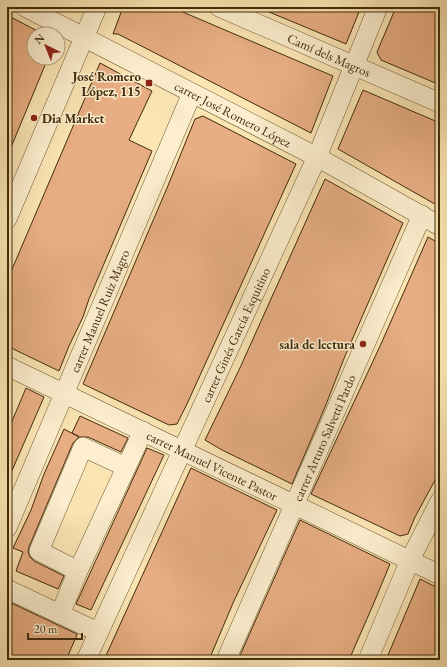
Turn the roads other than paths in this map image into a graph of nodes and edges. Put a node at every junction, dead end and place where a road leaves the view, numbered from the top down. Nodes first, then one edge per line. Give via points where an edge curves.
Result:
1 (25, 7) edge
2 (97, 7) edge
3 (219, 7) edge
4 (378, 7) edge
5 (240, 11) edge
6 (85, 38) junction
7 (354, 66) junction
8 (192, 93) junction
9 (440, 103) edge
10 (317, 157) junction
11 (422, 215) junction
12 (7, 219) edge
13 (440, 226) edge
14 (7, 366) edge
15 (65, 393) junction
16 (142, 431) junction
17 (182, 451) junction
18 (126, 467) junction
19 (440, 501) edge
20 (295, 504) junction
21 (7, 528) edge
22 (410, 560) junction
23 (78, 571) junction
24 (440, 575) edge
25 (7, 589) edge
26 (60, 614) junction
27 (98, 632) junction
28 (86, 660) edge
29 (226, 660) edge
30 (368, 660) edge

1 - 6 street, carrer José Romero López
2 - 6 street
3 - 5 street, Camí dels Magros
4 - 7 street, carrer Ginés García Esquitino
5 - 7 street, Camí dels Magros
6 - 8 street, carrer José Romero López
6 - 12 street
7 - 9 street, Camí dels Magros
7 - 10 street, carrer Ginés García Esquitino
8 - 10 street, carrer José Romero López
8 - 15 street, carrer Manuel Ruiz Magro
10 - 11 street, carrer José Romero López
10 - 17 street, carrer Ginés García Esquitino
11 - 13 street, carrer José Romero López
11 - 20 street, carrer Arturo Salvetti Pardo
14 - 15 street, carrer Manuel Vicente Pastor
15 - 16 street, carrer Manuel Vicente Pastor
15 - 21 street, carrer Manuel Ruiz Magro
16 - 17 street, carrer Manuel Vicente Pastor
16 - 18 street
17 - 20 street, carrer Manuel Vicente Pastor
17 - 27 street, carrer Ginés García Esquitino
18 - 23 street
18 - 23 street via 83,447 39,551
19 - 22 street
20 - 22 street, carrer Manuel Vicente Pastor
20 - 29 street, carrer Arturo Salvetti Pardo
22 - 24 street, carrer Manuel Vicente Pastor
22 - 30 street
23 - 26 street
25 - 26 street
26 - 27 street
27 - 28 street, carrer Ginés García Esquitino

